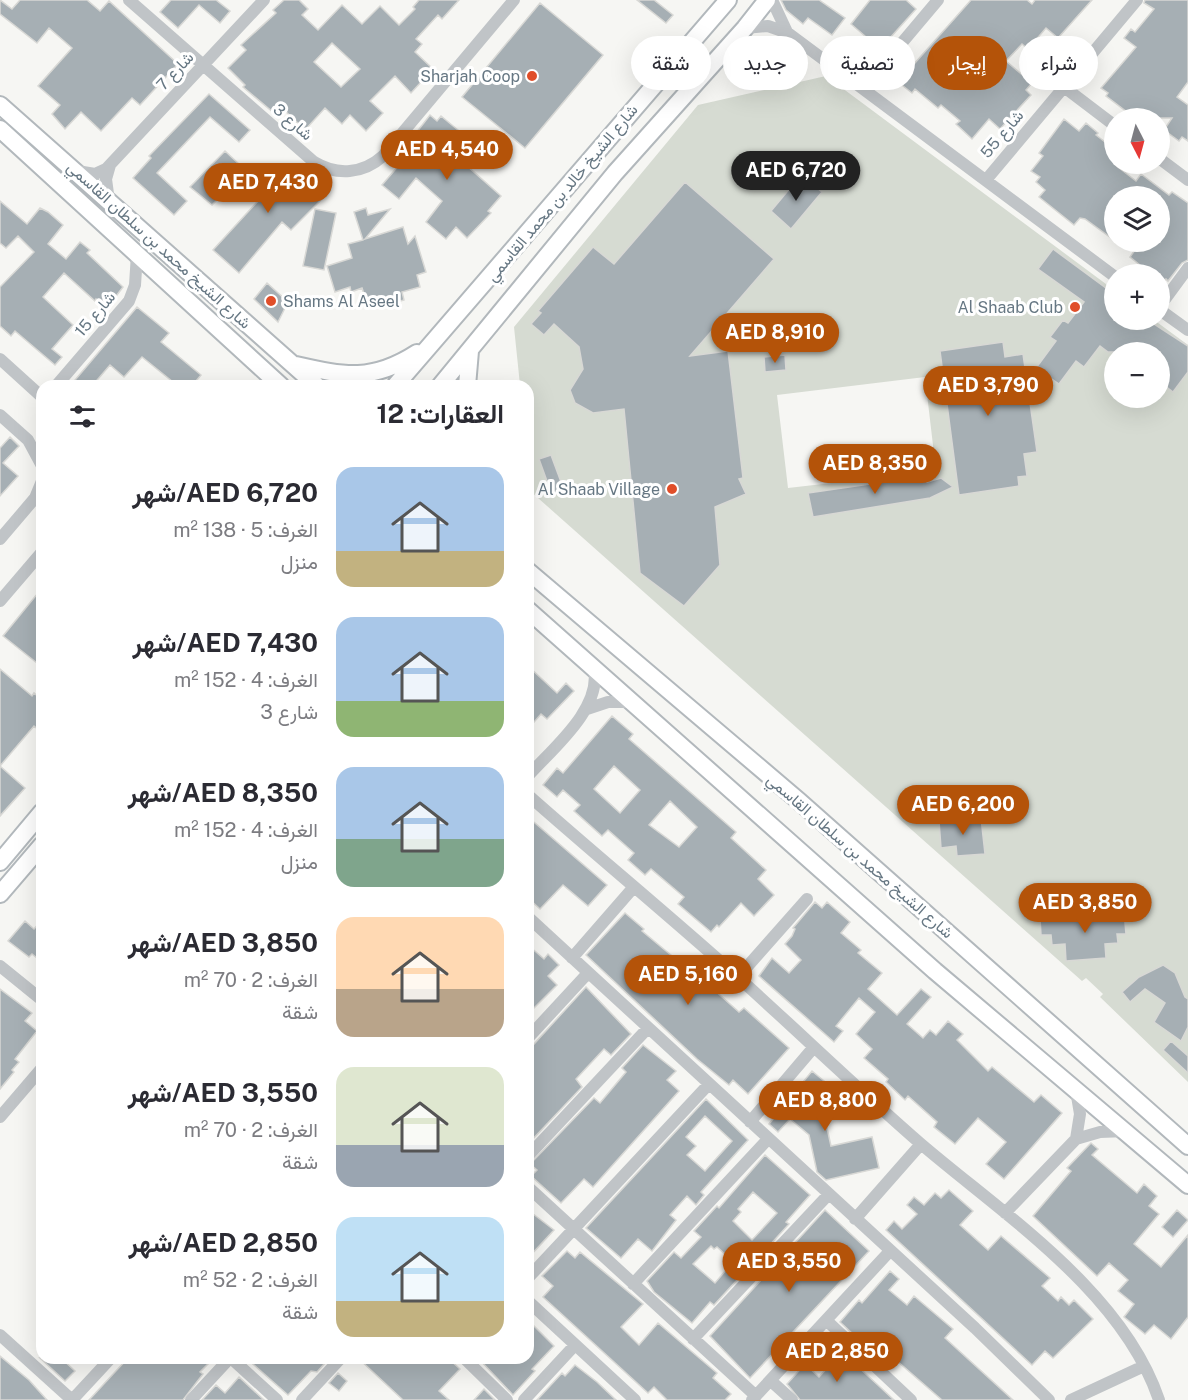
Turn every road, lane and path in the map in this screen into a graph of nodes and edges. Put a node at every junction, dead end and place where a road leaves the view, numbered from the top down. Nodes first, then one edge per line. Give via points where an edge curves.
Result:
1 (129, 0) edge
2 (264, 0) edge
3 (514, 0) edge
4 (728, 0) edge
5 (766, 0) edge
6 (772, 0) edge
7 (938, 0) edge
8 (1137, 0) edge
9 (745, 28) junction
10 (788, 33) junction
11 (908, 36) edge
12 (1098, 46) edge
13 (820, 57) edge
14 (204, 65) junction
15 (864, 90) edge
16 (1061, 90) edge
17 (1068, 90) edge
18 (0, 105) edge
19 (1104, 117) edge
20 (0, 129) edge
21 (111, 165) junction
22 (1170, 166) edge
23 (76, 171) junction
24 (986, 180) junction
25 (1188, 180) edge
26 (109, 201) junction
27 (137, 254) junction
28 (1104, 268) edge
29 (1188, 268) edge
30 (1170, 294) edge
31 (1170, 316) edge
32 (1188, 330) edge
33 (435, 341) junction
34 (470, 351) junction
35 (0, 359) edge
36 (293, 364) junction
37 (61, 380) edge
38 (274, 380) edge
39 (310, 380) edge
40 (400, 380) edge
41 (445, 380) edge
42 (468, 380) edge
43 (36, 392) edge
44 (0, 415) edge
45 (36, 455) edge
46 (36, 496) edge
47 (2, 534) edge
48 (36, 559) edge
49 (534, 576) edge
50 (0, 602) edge
51 (534, 615) edge
52 (594, 669) junction
53 (631, 702) junction
54 (587, 709) junction
55 (534, 769) edge
56 (534, 800) edge
57 (36, 819) edge
58 (36, 851) edge
59 (0, 862) edge
60 (633, 888) junction
61 (0, 894) edge
62 (807, 899) dead end
63 (534, 923) edge
64 (572, 958) junction
65 (0, 966) edge
66 (588, 973) junction
67 (738, 977) junction
68 (36, 995) edge
69 (648, 1028) junction
70 (534, 1032) edge
71 (814, 1047) junction
72 (36, 1075) edge
73 (709, 1084) junction
74 (1076, 1089) junction
75 (0, 1117) edge
76 (750, 1122) junction
77 (1126, 1131) junction
78 (768, 1139) junction
79 (1076, 1139) junction
80 (921, 1144) junction
81 (1188, 1146) edge
82 (534, 1150) edge
83 (1188, 1185) edge
84 (534, 1192) edge
85 (829, 1194) junction
86 (1005, 1213) junction
87 (855, 1219) junction
88 (574, 1229) junction
89 (890, 1251) junction
90 (534, 1272) edge
91 (633, 1284) junction
92 (534, 1307) edge
93 (826, 1320) junction
94 (0, 1335) edge
95 (693, 1339) junction
96 (575, 1345) junction
97 (105, 1364) edge
98 (224, 1364) edge
99 (237, 1364) edge
100 (335, 1364) edge
101 (470, 1364) edge
102 (1144, 1366) junction
103 (771, 1381) junction
104 (754, 1398) edge
105 (72, 1400) edge
106 (191, 1400) edge
107 (277, 1400) edge
108 (302, 1400) edge
109 (507, 1400) edge
110 (524, 1400) edge
111 (635, 1400) edge
112 (792, 1400) edge
113 (911, 1400) edge
114 (1049, 1400) edge
115 (1071, 1400) edge
116 (1159, 1400) edge

1 - 14 street, شارع 3
2 - 14 street, شارع 7
3 - 14 street, شارع 3 via 383,156 354,171 329,170 314,162
4 - 33 main road, شارع الشيخ خالد بن محمد القاسمي
5 - 9 main road, شارع الشيخ خالد بن محمد القاسمي
6 - 10 street
7 - 11 street
8 - 12 street, شارع 55
9 - 10 street via 768,26
9 - 34 main road, شارع الشيخ خالد بن محمد القاسمي via 615,173
10 - 13 street
14 - 21 street, شارع 7
15 - 24 street
16 - 24 street, شارع 55
17 - 19 street
18 - 23 main road, شارع الشيخ محمد بن سلطان القاسمي
20 - 27 main road, شارع الشيخ محمد بن سلطان القاسمي
21 - 23 street via 95,174
21 - 26 street via 106,179
22 - 25 street
23 - 26 main road, شارع الشيخ محمد بن سلطان القاسمي
24 - 28 street
26 - 36 main road, شارع الشيخ محمد بن سلطان القاسمي
27 - 37 street, شارع 15 via 135,285 129,301
27 - 38 main road, شارع الشيخ محمد بن سلطان القاسمي
29 - 30 street
31 - 32 street
33 - 36 main road via 396,366 376,373 354,376
33 - 40 main road, شارع الشيخ خالد بن محمد القاسمي
34 - 41 main road, شارع الشيخ خالد بن محمد القاسمي
34 - 42 main road
35 - 43 street
36 - 39 main road, شارع الشيخ محمد بن سلطان القاسمي
44 - 45 street via 28,440
46 - 47 street
48 - 50 street
49 - 81 main road, شارع الشيخ محمد بن سلطان القاسمي via 798,801
51 - 52 main road
52 - 53 main road
52 - 54 street via 595,690
53 - 54 street via 608,702
53 - 74 main road via 935,971
54 - 55 street
56 - 60 street
57 - 59 main road
58 - 61 main road
60 - 64 street
60 - 67 street
62 - 67 street
63 - 64 street
64 - 66 street
65 - 68 street
66 - 69 street
66 - 70 street
67 - 71 street
69 - 73 street
69 - 82 street
71 - 76 street
71 - 80 street
72 - 75 street
73 - 76 street
73 - 88 street
74 - 77 main road
74 - 79 street via 1080,1114
76 - 78 street
77 - 79 street via 1100,1132
77 - 83 main road
78 - 85 street
78 - 91 street
79 - 86 street
80 - 86 street
80 - 87 street
84 - 88 street
85 - 87 street
85 - 95 street
86 - 102 street via 1093,1296
87 - 89 street
88 - 90 street
88 - 91 street
89 - 93 street
89 - 114 street
91 - 95 street
92 - 96 street
93 - 103 street
93 - 113 street
94 - 105 street
95 - 104 street
96 - 110 street
96 - 111 street
97 - 105 street
98 - 106 street
99 - 107 street
100 - 108 street
101 - 109 street
102 - 115 street
102 - 116 street
103 - 104 street
103 - 112 street

